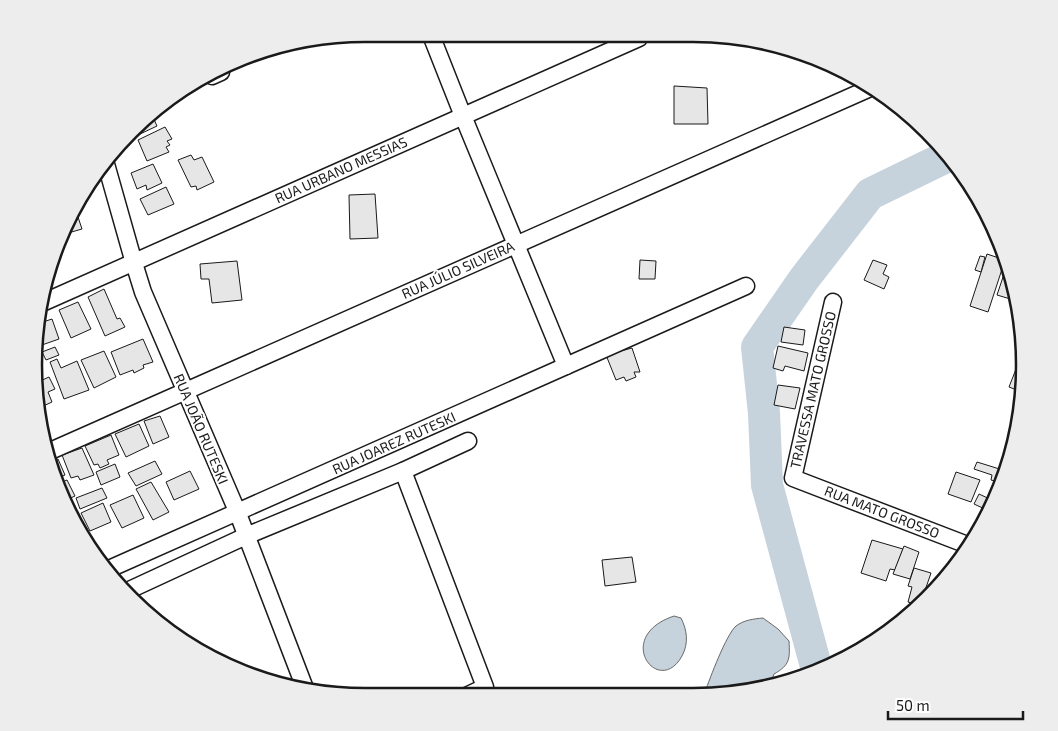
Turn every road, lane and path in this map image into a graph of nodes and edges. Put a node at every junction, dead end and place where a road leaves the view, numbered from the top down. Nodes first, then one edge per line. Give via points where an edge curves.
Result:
1 (434, 42) edge
2 (630, 42) edge
3 (863, 91) edge
4 (463, 116) junction
5 (108, 171) edge
6 (516, 244) junction
7 (134, 263) junction
8 (746, 286) dead end
9 (50, 299) edge
10 (833, 302) dead end
11 (566, 366) junction
12 (185, 391) junction
13 (468, 441) dead end
14 (54, 449) edge
15 (403, 471) junction
16 (793, 478) joint
17 (237, 511) junction
18 (246, 536) junction
19 (962, 543) edge
20 (113, 567) edge
21 (132, 589) edge
22 (303, 682) edge
23 (483, 688) edge

1 - 4 street
2 - 4 street, RUA URBANO MESSIAS
3 - 6 street, RUA JÚLIO SILVEIRA
4 - 6 street
4 - 7 street, RUA URBANO MESSIAS
5 - 7 street, RUA JOÃO RUTESKI
6 - 11 street
6 - 12 street, RUA JÚLIO SILVEIRA
7 - 9 street, RUA URBANO MESSIAS
7 - 12 street, RUA JOÃO RUTESKI
8 - 11 street, RUA JOAREZ RUTESKI
10 - 16 street, TRAVESSA MATO GROSSO
11 - 17 street, RUA JOAREZ RUTESKI
12 - 14 street, RUA JÚLIO SILVEIRA
12 - 17 street, RUA JOÃO RUTESKI
13 - 15 street, RUA JOAREZ RUTESKI
15 - 18 street, RUA JOAREZ RUTESKI
15 - 23 street
16 - 19 street, RUA MATO GROSSO
17 - 18 street, RUA JOÃO RUTESKI
17 - 20 street, RUA JOAREZ RUTESKI
18 - 21 street, RUA JOAREZ RUTESKI
18 - 22 street, RUA JOÃO RUTESKI

